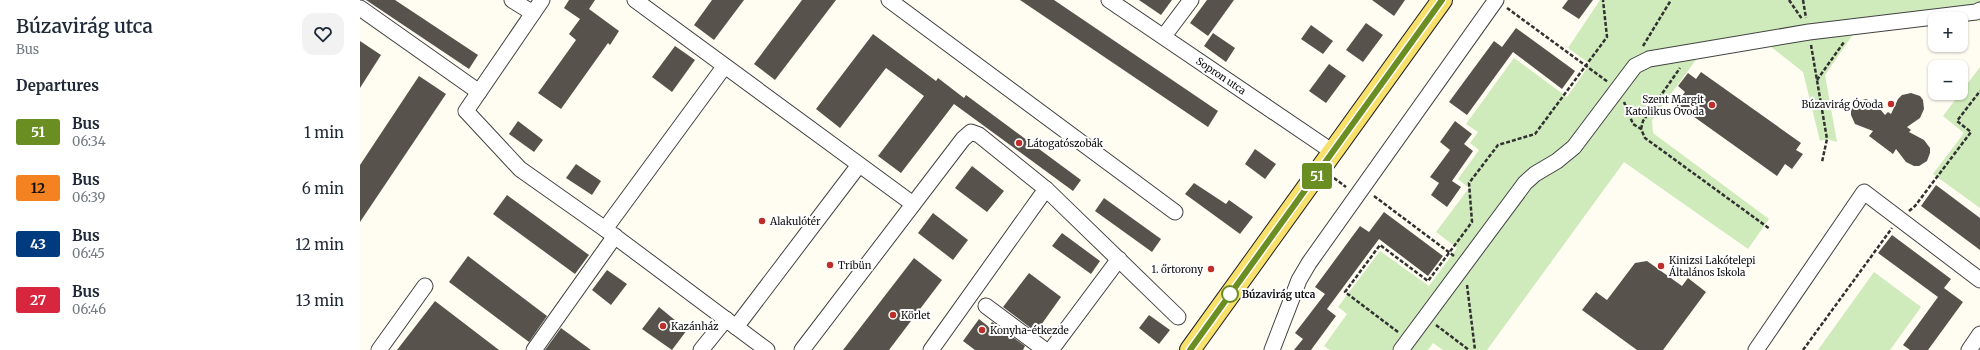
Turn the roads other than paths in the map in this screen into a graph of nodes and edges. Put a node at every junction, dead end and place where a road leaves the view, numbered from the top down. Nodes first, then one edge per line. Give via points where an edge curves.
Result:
1 (512, 0) edge
2 (542, 0) edge
3 (635, 0) edge
4 (889, 0) edge
5 (1109, 0) edge
6 (1191, 0) edge
7 (1442, 0) edge
8 (1496, 0) edge
9 (360, 8) edge
10 (1980, 10) edge
11 (533, 13) junction
12 (1164, 36) junction
13 (724, 67) junction
14 (479, 92) junction
15 (1333, 152) junction
16 (859, 165) junction
17 (1046, 189) junction
18 (913, 204) junction
19 (1175, 212) dead end
20 (610, 233) junction
21 (1118, 259) junction
22 (1980, 280) edge
23 (425, 286) dead end
24 (986, 306) dead end
25 (1178, 317) dead end
26 (731, 323) junction
27 (1980, 334) edge
28 (1405, 345) edge
29 (1197, 347) edge
30 (379, 350) edge
31 (534, 350) edge
32 (701, 350) edge
33 (767, 350) edge
34 (802, 350) edge
35 (931, 350) edge
36 (1045, 350) edge
37 (1051, 350) edge
38 (1272, 350) edge
39 (1756, 350) edge
40 (1969, 350) edge

1 - 11 street
2 - 11 street
3 - 13 street
4 - 19 street
5 - 12 street, Sopron utca
6 - 12 street
7 - 15 main road
8 - 38 street via 1298,280
9 - 14 street
10 - 28 street via 1808,30 1649,59 1636,66 1574,147 1524,183
11 - 14 street
12 - 15 street, Sopron utca
13 - 16 street
13 - 20 street
14 - 20 street via 466,111 520,169
15 - 29 main road
16 - 18 street
16 - 26 street
17 - 18 street via 979,135 971,132
17 - 21 street
17 - 35 street
18 - 34 street
20 - 26 street
20 - 31 street
21 - 25 street
21 - 37 street
22 - 39 street via 1864,192
23 - 30 street
24 - 36 street
26 - 32 street
26 - 33 street
27 - 40 street

